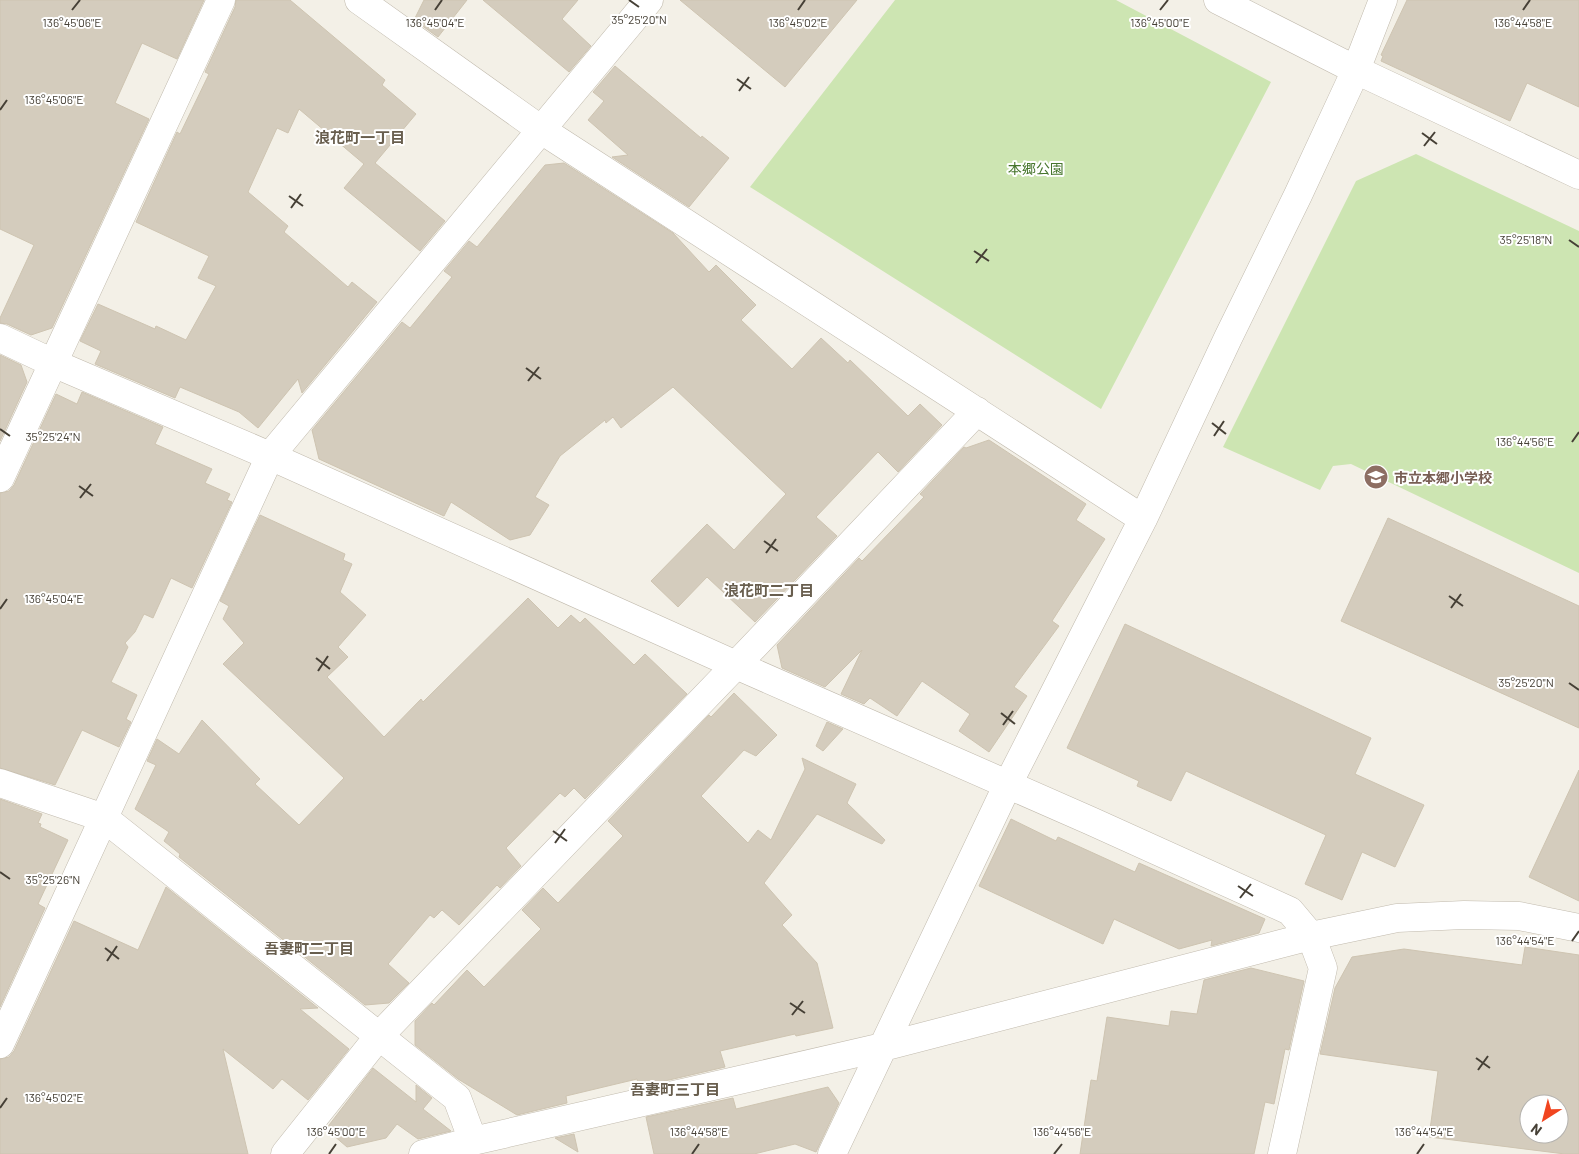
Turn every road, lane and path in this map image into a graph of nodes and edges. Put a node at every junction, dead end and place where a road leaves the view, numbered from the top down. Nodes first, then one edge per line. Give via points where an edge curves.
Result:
1 (221, 0) edge
2 (359, 0) edge
3 (649, 0) edge
4 (1218, 0) edge
5 (1383, 0) edge
6 (1356, 70) junction
7 (540, 129) junction
8 (1579, 175) edge
9 (0, 338) edge
10 (53, 363) junction
11 (977, 410) junction
12 (270, 456) junction
13 (0, 478) edge
14 (1143, 519) junction
15 (736, 665) junction
16 (0, 783) edge
17 (1008, 784) junction
18 (104, 818) junction
19 (1579, 928) edge
20 (1311, 936) junction
21 (379, 1036) junction
22 (0, 1044) edge
23 (883, 1047) junction
24 (473, 1141) junction
25 (285, 1154) edge
26 (423, 1154) edge
27 (832, 1154) edge
28 (1282, 1154) edge

1 - 10 street
2 - 7 street
3 - 7 street
4 - 6 street
5 - 6 street
6 - 8 street
6 - 14 street
7 - 11 street
7 - 12 street
9 - 10 street
10 - 12 street
10 - 13 street
11 - 14 street
11 - 15 street
12 - 15 street
12 - 18 street
14 - 17 street
15 - 17 street
15 - 21 street
16 - 18 street
17 - 20 street via 1290,911
17 - 23 street
18 - 21 street
18 - 22 street
19 - 20 street via 1519,916 1464,915 1398,918
20 - 23 street
20 - 28 street via 1323,968
21 - 24 street via 457,1098
21 - 25 street
23 - 24 street
23 - 27 street
24 - 26 street

